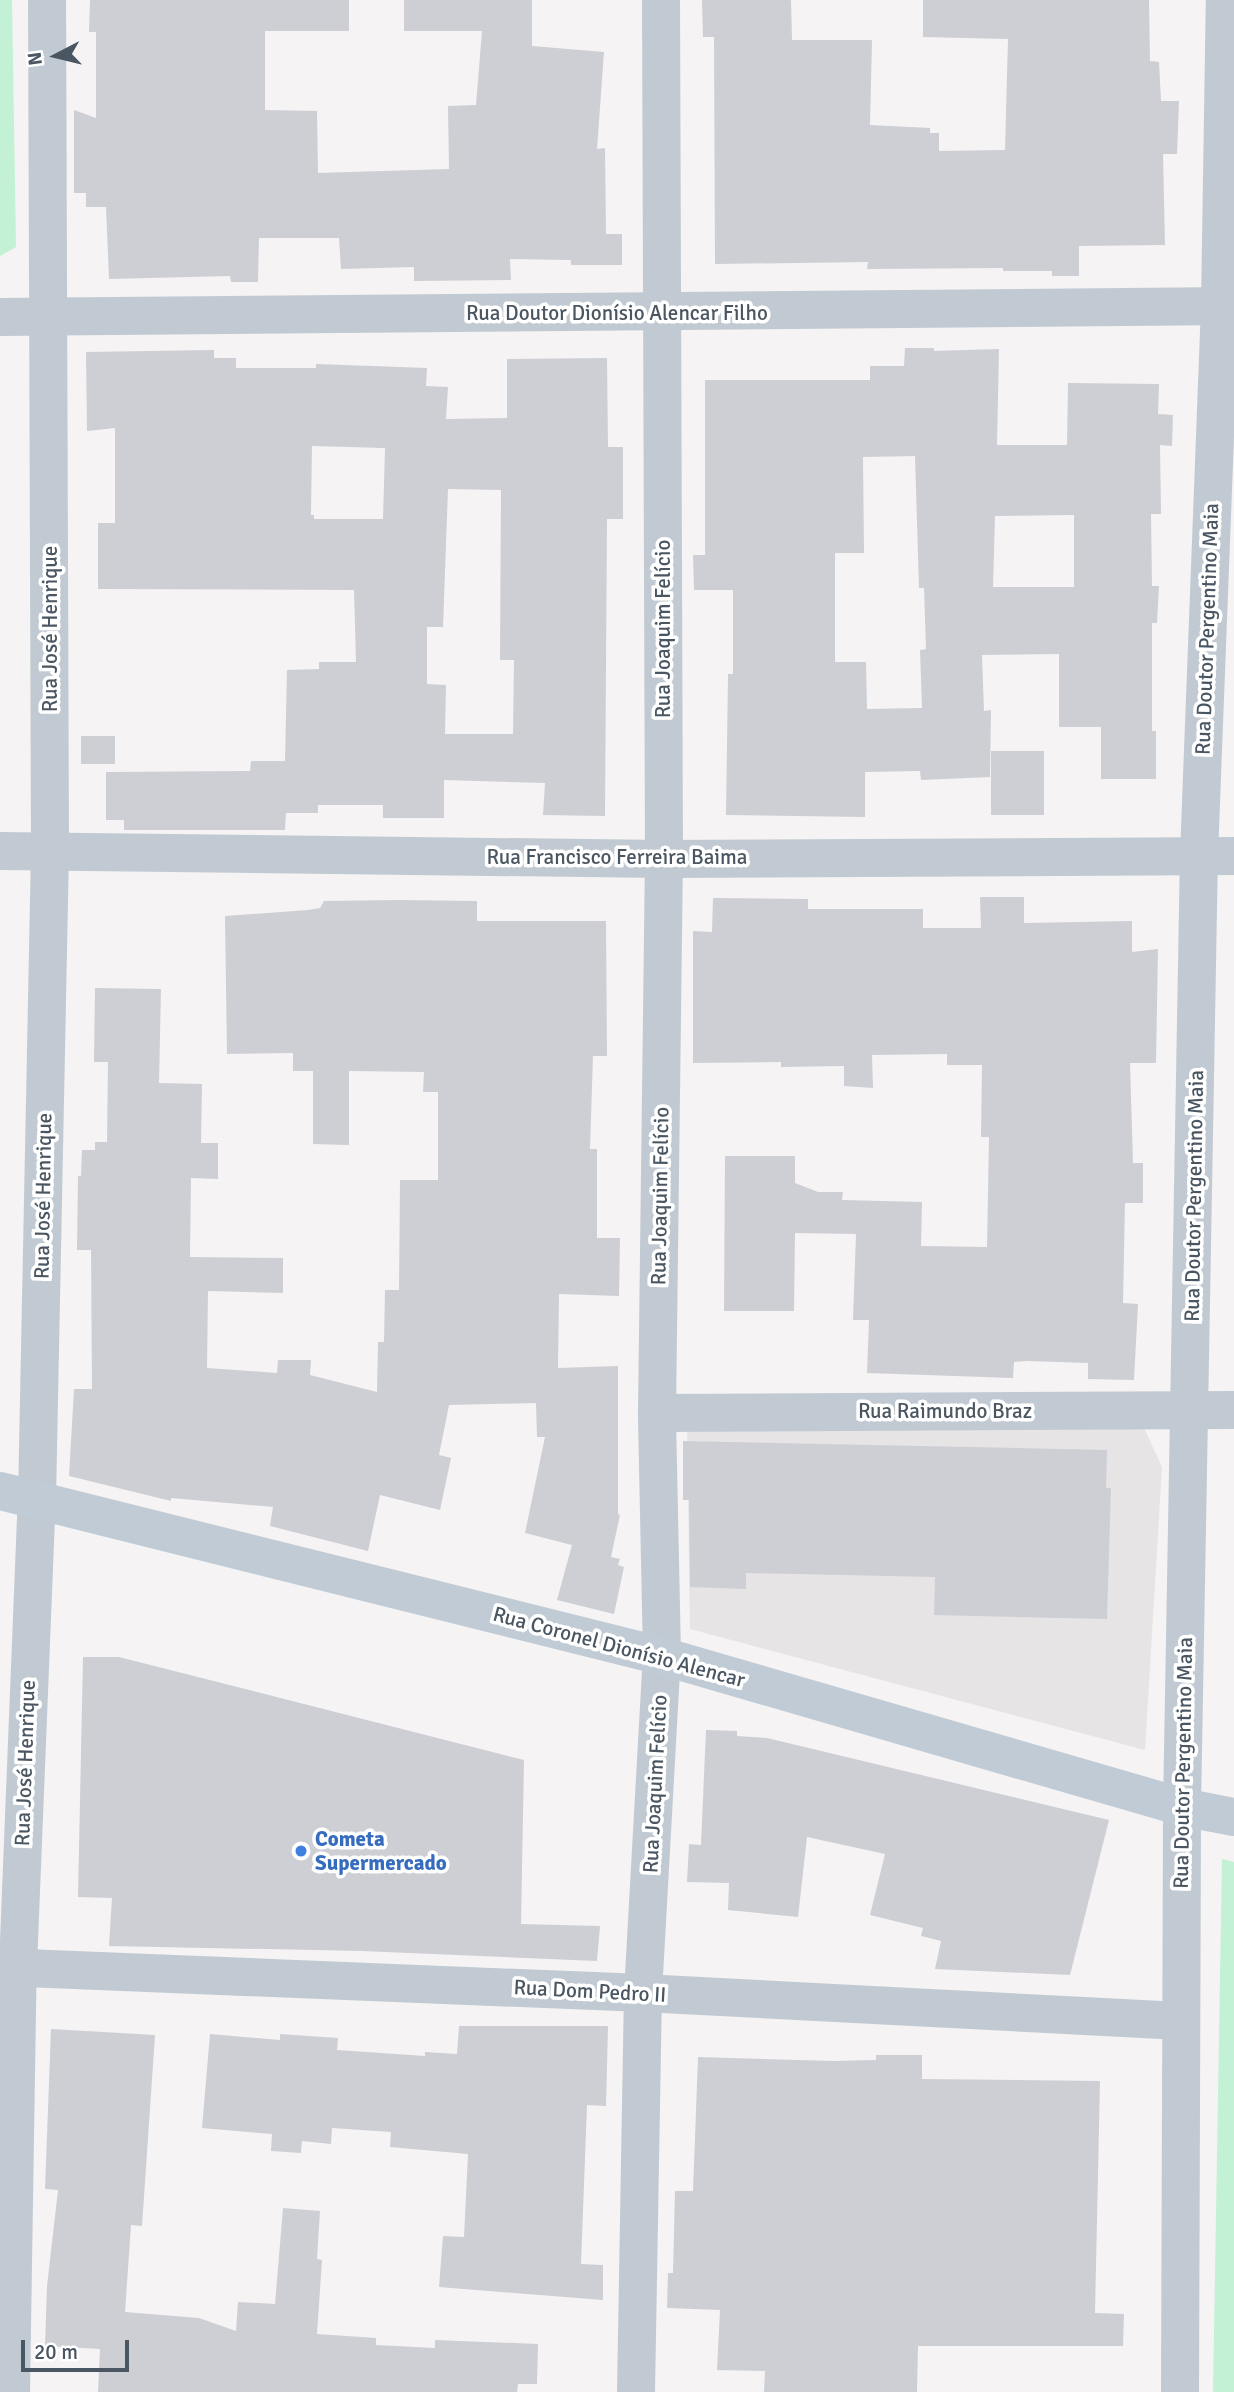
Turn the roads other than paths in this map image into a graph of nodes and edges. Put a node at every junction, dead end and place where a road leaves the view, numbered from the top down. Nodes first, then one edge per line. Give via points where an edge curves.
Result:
1 (47, 0) edge
2 (661, 0) edge
3 (1226, 0) edge
4 (1227, 306) edge
5 (661, 313) junction
6 (0, 317) edge
7 (49, 317) junction
8 (50, 850) junction
9 (0, 851) edge
10 (1216, 855) edge
11 (664, 859) junction
12 (1191, 1409) junction
13 (1234, 1410) edge
14 (657, 1413) junction
15 (0, 1490) edge
16 (37, 1499) junction
17 (662, 1656) junction
18 (1182, 1807) junction
19 (1234, 1817) edge
20 (9, 1966) edge
21 (643, 1993) junction
22 (1180, 2021) junction
23 (11, 2392) edge
24 (636, 2392) edge
25 (1180, 2392) edge

1 - 7 street, Rua José Henrique
2 - 5 street, Rua Joaquim Felício
3 - 4 street, Rua Doutor Pergentino Maia
4 - 5 street, Rua Doutor Dionísio Alencar Filho
4 - 10 street, Rua Doutor Pergentino Maia
5 - 7 street, Rua Doutor Dionísio Alencar Filho
5 - 11 street, Rua Joaquim Felício
6 - 7 street, Rua Doutor Dionísio Alencar Filho
7 - 8 street, Rua José Henrique
8 - 9 street, Rua Francisco Ferreira Baima
8 - 11 street, Rua Francisco Ferreira Baima
8 - 16 street, Rua José Henrique
10 - 11 street, Rua Francisco Ferreira Baima
10 - 12 street, Rua Doutor Pergentino Maia
11 - 14 street, Rua Joaquim Felício
12 - 13 street, Rua Raimundo Braz
12 - 14 street, Rua Raimundo Braz
12 - 18 street, Rua Doutor Pergentino Maia
14 - 17 street, Rua Joaquim Felício
15 - 16 main road, Rua Coronel Dionísio Alencar
16 - 17 main road, Rua Coronel Dionísio Alencar
16 - 20 street, Rua José Henrique
17 - 18 main road, Rua Coronel Dionísio Alencar
17 - 21 street, Rua Joaquim Felício
18 - 19 main road, Rua Coronel Dionísio Alencar
18 - 22 street, Rua Doutor Pergentino Maia
20 - 21 street, Rua Dom Pedro II
20 - 23 street, Rua José Henrique
21 - 22 street, Rua Dom Pedro II
21 - 24 street, Rua Joaquim Felício
22 - 25 street, Rua Doutor Pergentino Maia

